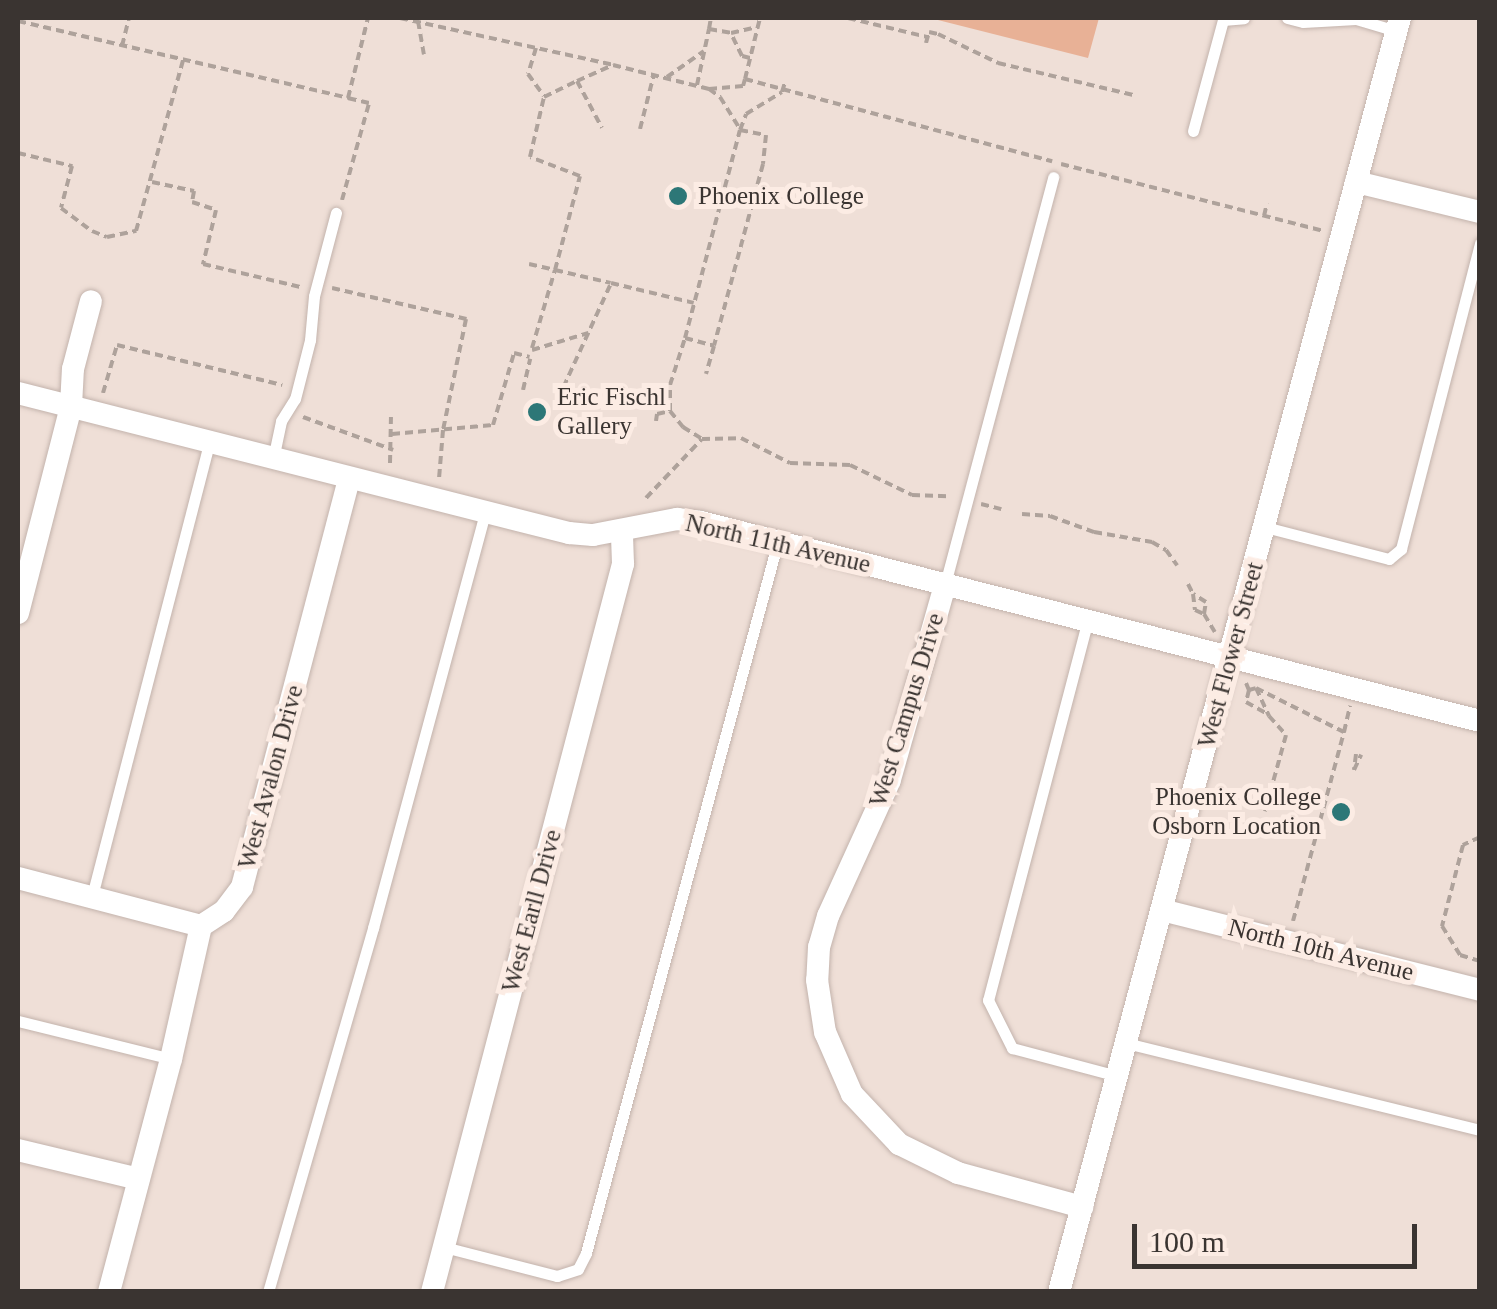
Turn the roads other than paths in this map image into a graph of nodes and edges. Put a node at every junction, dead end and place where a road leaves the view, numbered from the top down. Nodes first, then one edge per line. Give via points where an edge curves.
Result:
1 (1244, 18) edge
2 (1287, 18) edge
3 (1398, 24) edge
4 (1192, 132) dead end
5 (1053, 178) dead end
6 (1356, 182) junction
7 (338, 210) road end
8 (1480, 212) edge
9 (1480, 243) edge
10 (91, 301) dead end
11 (18, 393) edge
12 (71, 406) junction
13 (209, 442) junction
14 (273, 459) junction
15 (349, 478) junction
16 (485, 514) junction
17 (1265, 527) junction
18 (622, 530) junction
19 (778, 541) junction
20 (945, 585) junction
21 (18, 613) edge
22 (1087, 623) junction
23 (1230, 658) junction
24 (1480, 721) edge
25 (18, 878) edge
26 (92, 896) junction
27 (1162, 910) junction
28 (201, 926) junction
29 (1480, 990) edge
30 (18, 1021) edge
31 (1126, 1043) junction
32 (171, 1059) junction
33 (1117, 1076) junction
34 (1480, 1130) edge
35 (18, 1150) edge
36 (139, 1179) junction
37 (1082, 1208) junction
38 (444, 1247) junction
39 (109, 1292) edge
40 (268, 1292) edge
41 (432, 1292) edge
42 (1059, 1292) edge

1 - 4 lane via 1223,20
2 - 3 lane
3 - 6 street, West Flower Street
5 - 20 lane
6 - 8 street
6 - 17 street, West Flower Street
7 - 14 lane via 295,399 280,421
9 - 17 lane via 1401,549 1389,559
10 - 12 street via 73,368
11 - 12 street, North 11th Avenue
12 - 13 street, North 11th Avenue
12 - 21 street
13 - 14 street, North 11th Avenue
13 - 26 lane
14 - 15 street, North 11th Avenue
15 - 16 street, North 11th Avenue
15 - 28 street, West Avalon Drive via 242,887
16 - 18 street, North 11th Avenue via 569,533
16 - 40 lane
17 - 23 street, West Flower Street
18 - 19 street, North 11th Avenue via 677,519
18 - 38 street, West Earll Drive via 622,564
19 - 20 street, North 11th Avenue
19 - 38 lane via 586,1253 578,1269 557,1276
20 - 22 street, North 11th Avenue
20 - 37 street, West Campus Drive via 890,780 818,947 825,1032 852,1094 899,1144 958,1173
22 - 23 street, North 11th Avenue
22 - 33 lane via 988,1000 1012,1048
23 - 24 street, North 11th Avenue
23 - 27 street, West Flower Street
25 - 26 street
26 - 28 street
27 - 29 street, North 10th Avenue
27 - 31 street, West Flower Street
28 - 32 street
30 - 32 lane
31 - 33 street, West Flower Street
31 - 34 lane
32 - 36 street
33 - 37 street, West Flower Street
35 - 36 street
36 - 39 street
37 - 42 street, West Flower Street
38 - 41 street, West Earll Drive

